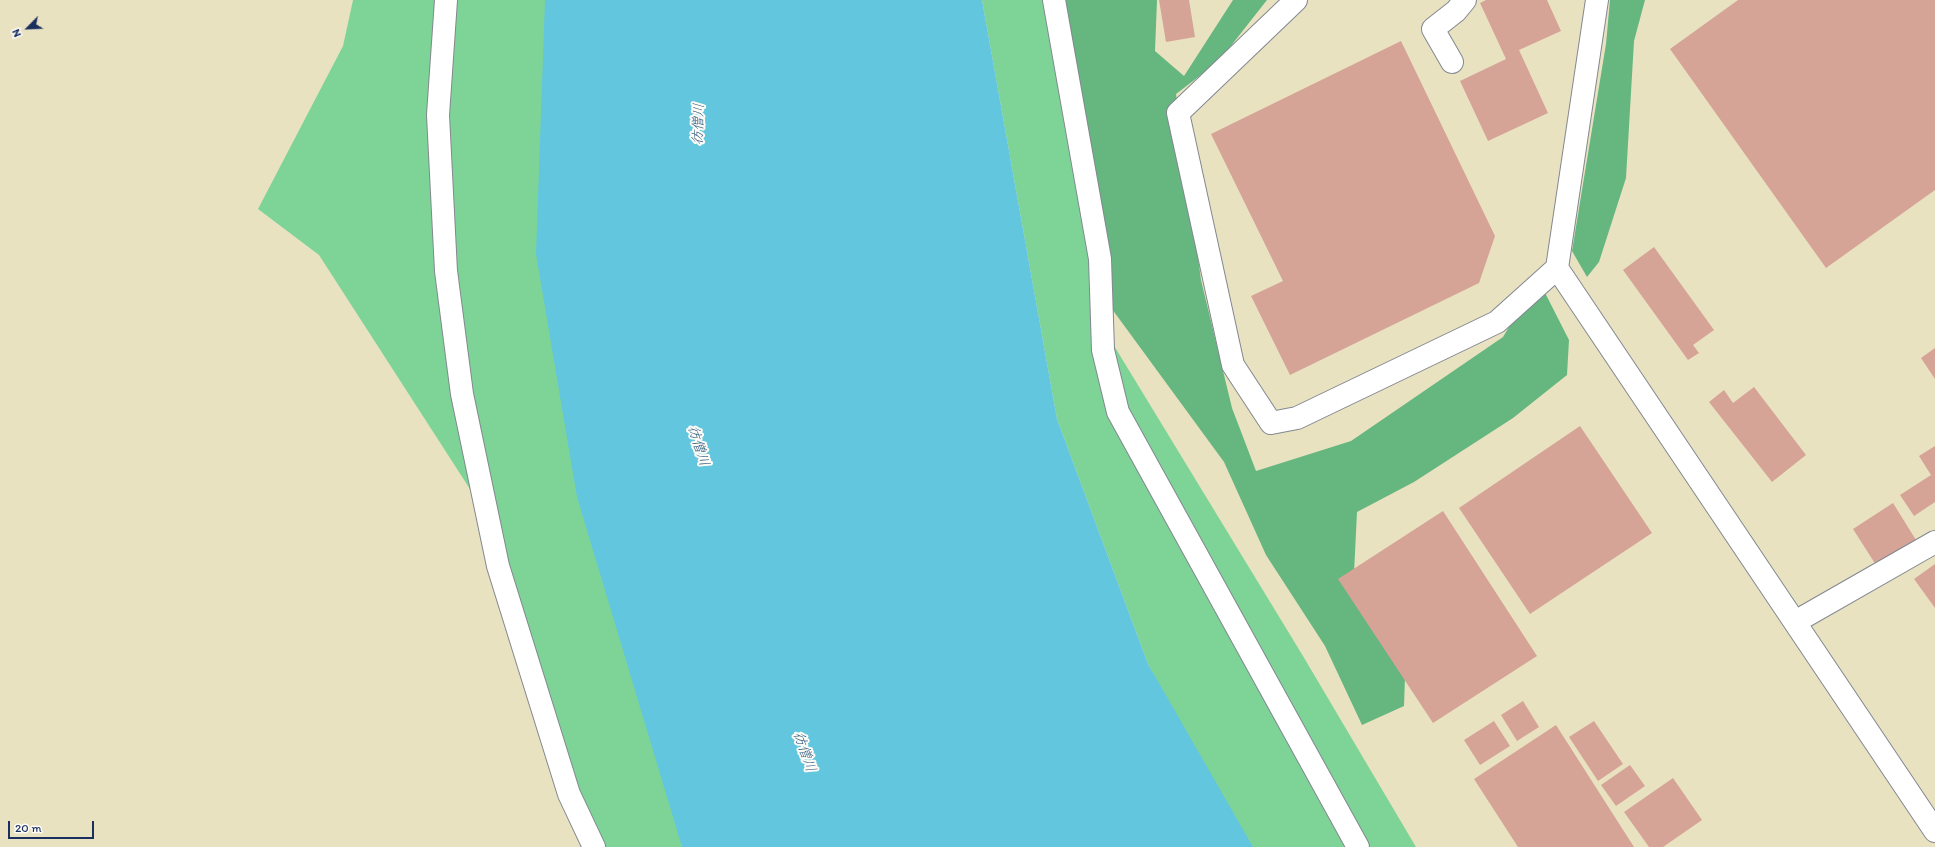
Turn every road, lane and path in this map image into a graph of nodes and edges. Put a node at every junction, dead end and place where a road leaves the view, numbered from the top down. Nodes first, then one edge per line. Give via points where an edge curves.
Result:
1 (446, 0) edge
2 (1054, 0) edge
3 (1296, 0) edge
4 (1465, 0) edge
5 (1597, 0) edge
6 (1452, 62) dead end
7 (1557, 268) junction
8 (1935, 542) edge
9 (1795, 622) junction
10 (1935, 831) edge
11 (594, 847) edge
12 (1358, 847) edge

1 - 11 street via 438,115 446,271 462,394 498,566 569,794
2 - 12 street via 1100,259 1103,350 1118,412
3 - 7 street via 1178,113 1233,365 1271,423 1297,418 1497,322
4 - 6 street via 1433,29
5 - 7 street
7 - 9 street
8 - 9 street
9 - 10 street

